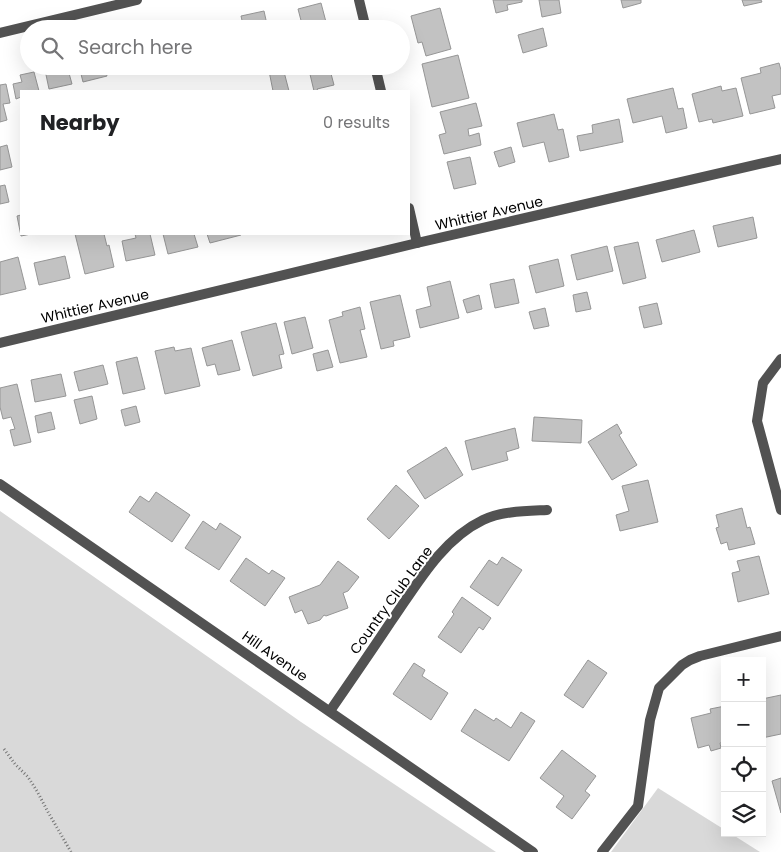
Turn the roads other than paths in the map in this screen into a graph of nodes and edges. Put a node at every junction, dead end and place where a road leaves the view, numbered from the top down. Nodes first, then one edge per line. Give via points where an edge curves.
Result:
1 (137, 0) edge
2 (359, 0) edge
3 (54, 20) edge
4 (364, 20) edge
5 (20, 28) edge
6 (0, 33) edge
7 (377, 75) edge
8 (381, 90) edge
9 (781, 159) edge
10 (410, 212) edge
11 (417, 244) junction
12 (0, 343) edge
13 (781, 359) edge
14 (0, 484) edge
15 (547, 510) dead end
16 (781, 510) edge
17 (781, 636) edge
18 (330, 711) junction
19 (533, 852) edge
20 (602, 852) edge

1 - 3 street
2 - 4 street
5 - 6 street
7 - 8 street
9 - 11 street, Whittier Avenue
10 - 11 street
11 - 12 street, Whittier Avenue
13 - 16 street via 763,383 757,421
14 - 18 street, Hill Avenue
15 - 18 street, Country Club Lane via 484,519 448,545
17 - 20 street via 690,660 658,688 650,720 638,806
18 - 19 street, Hill Avenue

